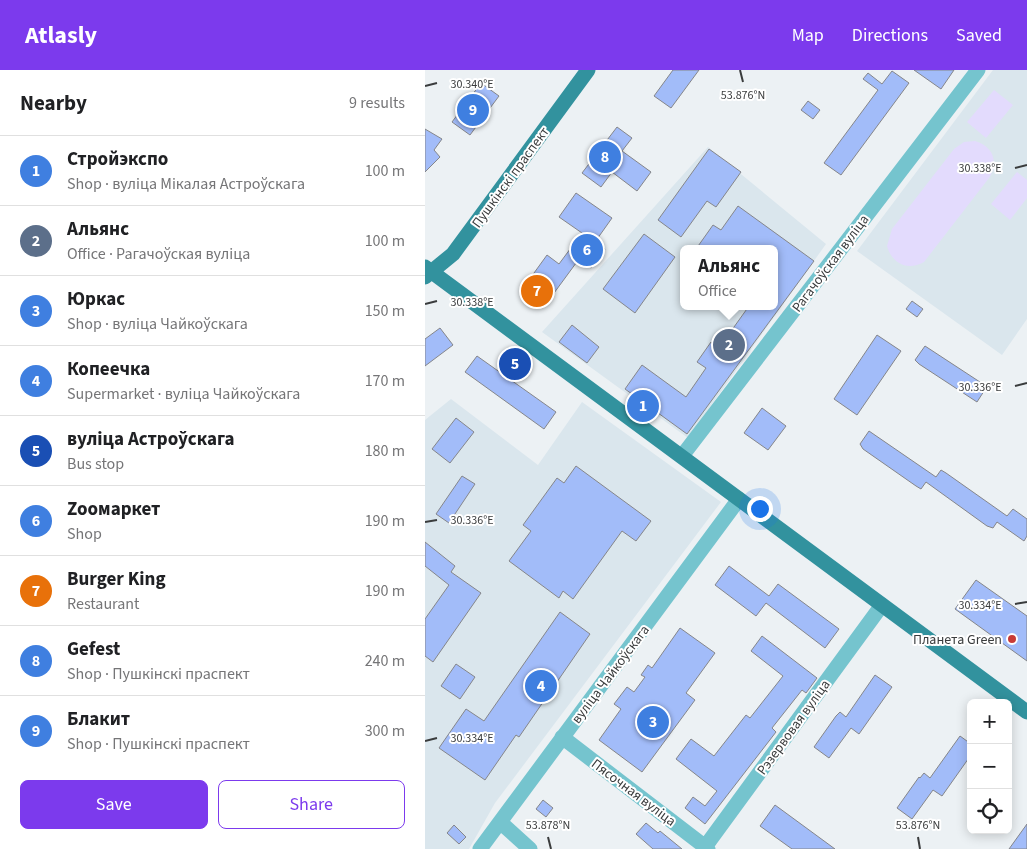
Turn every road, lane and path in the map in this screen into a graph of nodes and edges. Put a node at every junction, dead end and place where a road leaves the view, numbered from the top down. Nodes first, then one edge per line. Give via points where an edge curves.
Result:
1 (589, 70) edge
2 (978, 70) edge
3 (427, 272) edge
4 (682, 456) junction
5 (739, 499) junction
6 (882, 605) junction
7 (1027, 712) edge
8 (562, 737) junction
9 (500, 822) junction
10 (706, 848) edge
11 (480, 849) edge
12 (530, 849) edge

1 - 3 main road, Пушкінскі праспект via 453,254
2 - 4 street, Рагачоўская вуліца
3 - 4 main road
4 - 5 main road
5 - 6 main road
5 - 8 street, вуліца Чайкоўскага
6 - 7 main road
6 - 10 street, Рэзервовая вуліца
8 - 9 street, вуліца Чайкоўскага
8 - 10 street, Пясочная вуліца
9 - 11 street, вуліца Чайкоўскага
9 - 12 street

